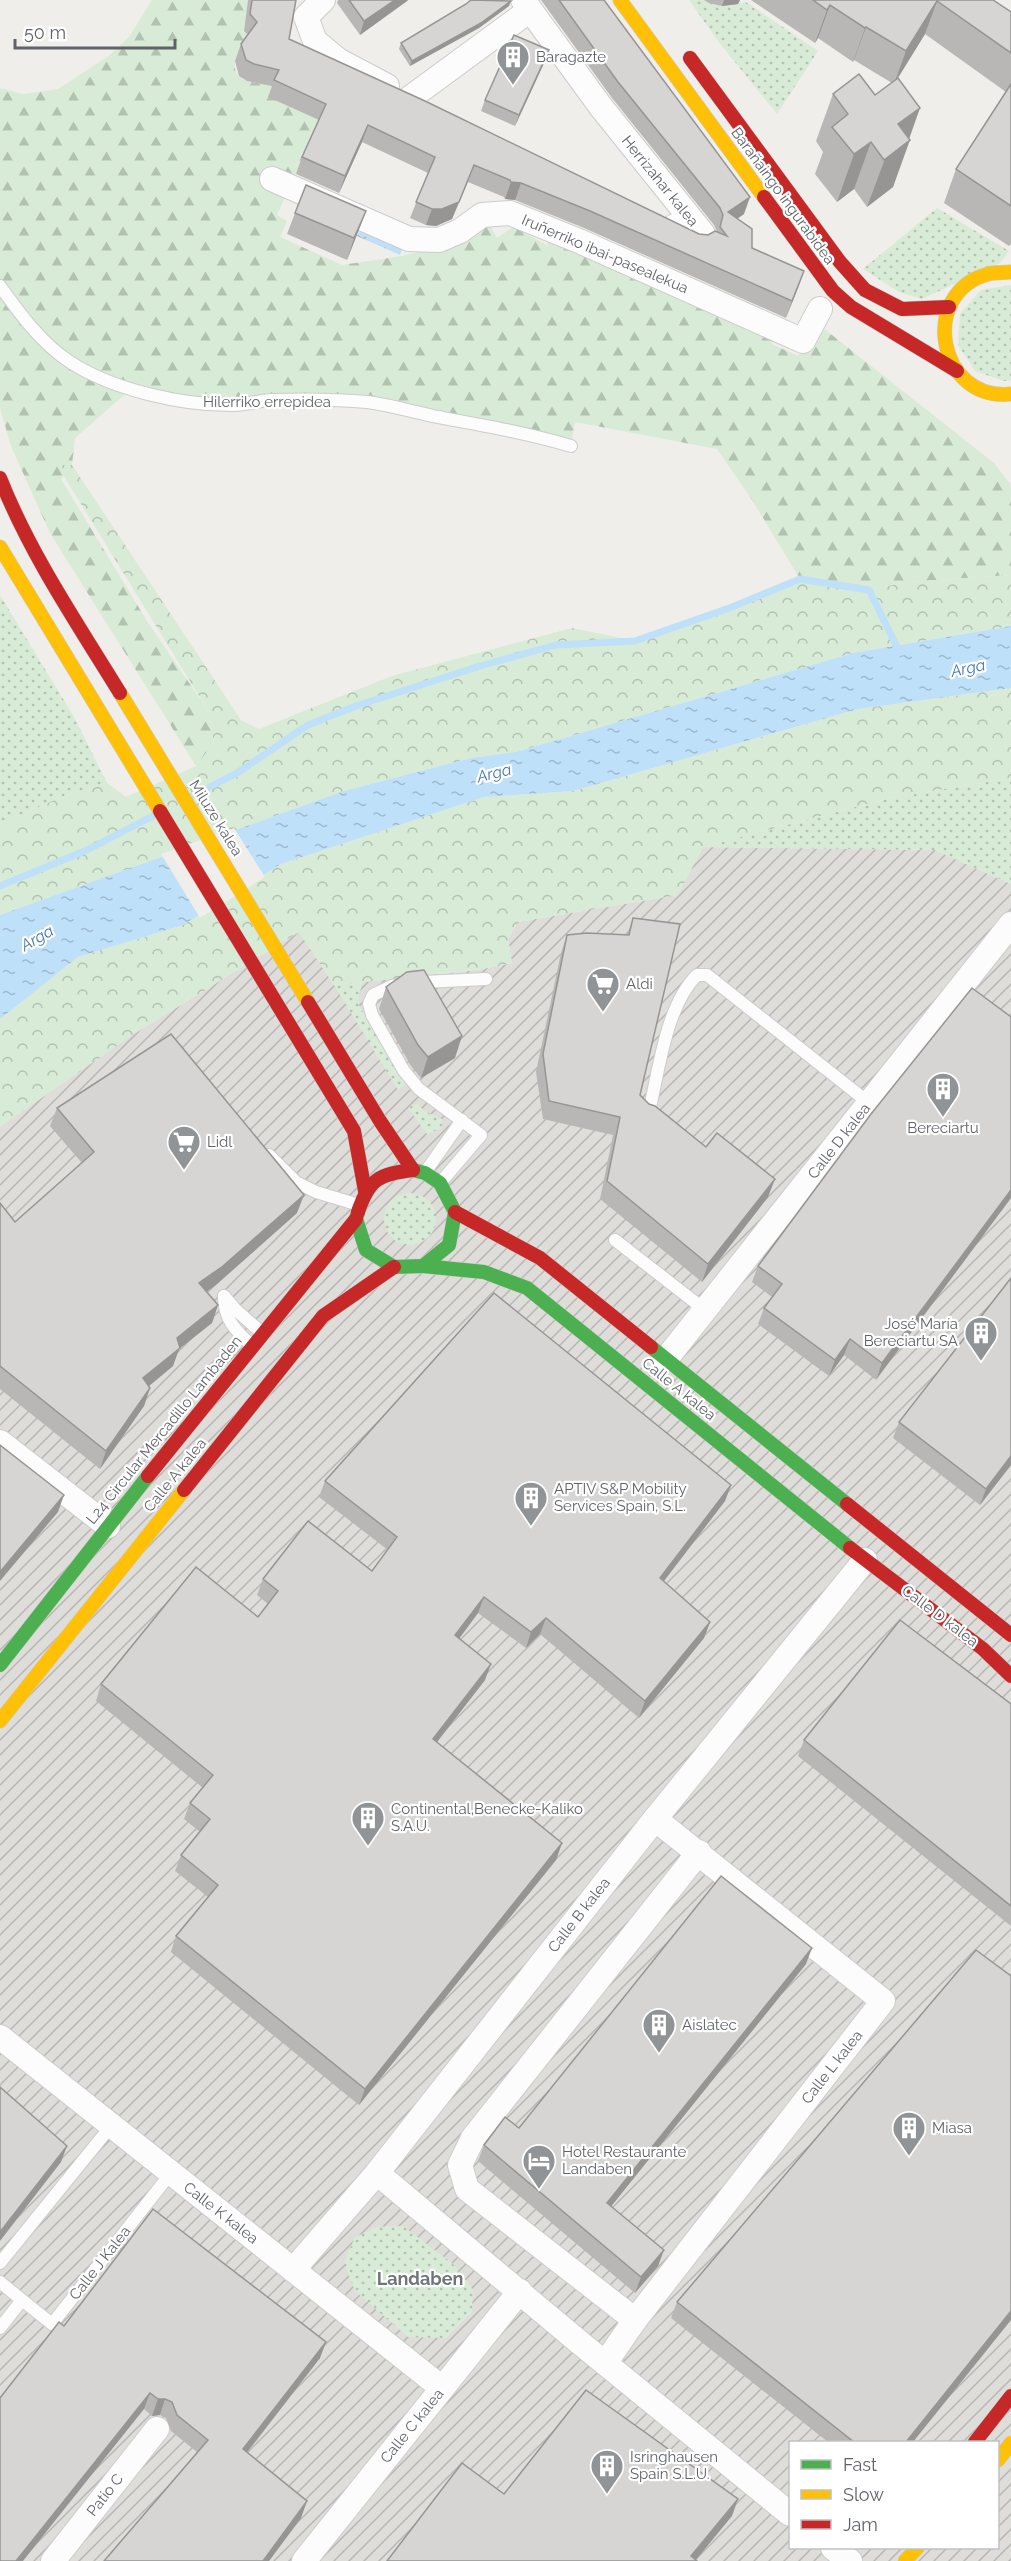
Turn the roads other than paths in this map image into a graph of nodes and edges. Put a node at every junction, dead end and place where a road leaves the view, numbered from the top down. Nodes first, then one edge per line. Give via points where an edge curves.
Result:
1 (323, 0) edge
2 (620, 0) edge
3 (526, 5) edge
4 (681, 46) dead end
5 (411, 98) junction
6 (437, 111) edge
7 (272, 179) dead end
8 (656, 216) edge
9 (1011, 272) edge
10 (0, 286) edge
11 (948, 307) junction
12 (820, 309) dead end
13 (957, 371) junction
14 (1009, 396) edge
15 (571, 446) dead end
16 (0, 478) edge
17 (0, 547) edge
18 (1011, 924) edge
19 (486, 979) dead end
20 (869, 1103) junction
21 (648, 1116) edge
22 (462, 1120) junction
23 (266, 1152) edge
24 (419, 1171) junction
25 (440, 1183) junction
26 (365, 1191) junction
27 (358, 1212) junction
28 (455, 1212) junction
29 (615, 1240) dead end
30 (423, 1266) junction
31 (394, 1268) junction
32 (705, 1310) junction
33 (263, 1334) junction
34 (252, 1347) junction
35 (666, 1359) junction
36 (0, 1442) edge
37 (811, 1475) junction
38 (108, 1526) junction
39 (883, 1532) joint
40 (880, 1556) junction
41 (934, 1573) junction
42 (1011, 1635) edge
43 (0, 1665) edge
44 (1011, 1676) edge
45 (0, 1721) edge
46 (655, 1819) junction
47 (699, 1852) junction
48 (0, 2037) edge
49 (111, 2126) junction
50 (171, 2173) junction
51 (377, 2173) junction
52 (0, 2263) edge
53 (293, 2270) junction
54 (0, 2282) edge
55 (520, 2291) junction
56 (22, 2301) junction
57 (635, 2320) junction
58 (0, 2328) edge
59 (606, 2362) junction
60 (442, 2388) junction
61 (1011, 2396) edge
62 (157, 2429) dead end
63 (976, 2441) edge
64 (1011, 2443) edge
65 (999, 2459) edge
66 (789, 2513) edge
67 (835, 2549) edge
68 (914, 2549) edge
69 (927, 2549) edge
70 (53, 2561) edge
71 (304, 2561) edge
72 (850, 2561) edge
73 (905, 2561) edge
74 (918, 2561) edge

1 - 5 street via 306,17 315,41 338,60
2 - 13 main road, Barañaingo ingurabidea via 833,291 851,307
3 - 5 street, Herrizahar kalea
3 - 8 street, Herrizahar kalea via 601,107 703,234 699,238
4 - 11 main road, Barañaingo ingurabidea via 840,262 865,290 902,309
5 - 6 street
7 - 12 street, Iruñerriko ibai-pasealekua via 409,239 439,240 482,215 510,213 803,341
9 - 11 main road via 978,277
10 - 15 lane, Hilerriko errepidea via 20,314 71,362 100,378 169,399 228,404 270,400 367,402
11 - 13 main road via 944,340
13 - 14 main road, Barañaingo ingurabidea via 970,384
16 - 24 main road, Miluze kalea via 53,584 380,1121
17 - 26 main road via 354,1131
18 - 20 street, Calle D kalea
19 - 22 lane via 392,986 373,995 369,1004 404,1071 419,1089
20 - 21 lane via 707,975 697,975 688,983 673,1013
20 - 32 street, Calle D kalea
22 - 24 lane
22 - 25 lane via 481,1135
23 - 27 lane via 296,1182
24 - 25 main road
24 - 26 main road via 386,1173
25 - 28 main road
26 - 27 main road
27 - 31 main road via 366,1250
27 - 33 main road, L24 Circular Mercadillo Lambaden
28 - 30 main road via 449,1245
28 - 35 main road, Calle A kalea via 540,1258
29 - 32 lane
30 - 31 main road
30 - 40 main road, Calle A kalea via 484,1272 527,1288
31 - 45 main road, Calle A kalea via 323,1316
32 - 35 street, Calle D kalea
33 - 34 main road, L24 Circular Mercadillo Lambaden
33 - 34 lane via 224,1296 224,1310
34 - 38 main road, L24 Circular Mercadillo Lambaden
35 - 37 main road, Calle A kalea
36 - 38 street
37 - 39 main road, Calle A kalea
37 - 40 main road via 832,1502 866,1532
38 - 43 main road, L24 Circular Mercadillo Lambaden
39 - 41 main road, Calle D kalea
40 - 41 main road via 919,1574
40 - 44 main road, Calle D kalea
40 - 46 street, Calle B kalea
41 - 42 main road, Calle D kalea
46 - 47 street, Calle L kalea
46 - 51 street, Calle B kalea
47 - 57 street via 472,2138 460,2165 467,2189
47 - 57 street, Calle L kalea via 883,2001
48 - 49 street, Calle K kalea
49 - 50 street, Calle K kalea
49 - 52 lane
50 - 53 street, Calle K kalea
50 - 56 lane, Calle J Kalea via 52,2324
51 - 53 street, Calle B kalea
51 - 55 street
53 - 60 street, Calle K kalea
54 - 56 lane, Calle J Kalea
55 - 59 street
55 - 60 street, Calle C kalea
56 - 58 lane
57 - 59 street, Calle L kalea
59 - 66 street
60 - 71 street, Calle C kalea
61 - 63 main road
62 - 70 street, Patio C
64 - 65 main road
67 - 72 street
68 - 73 main road
69 - 74 main road

